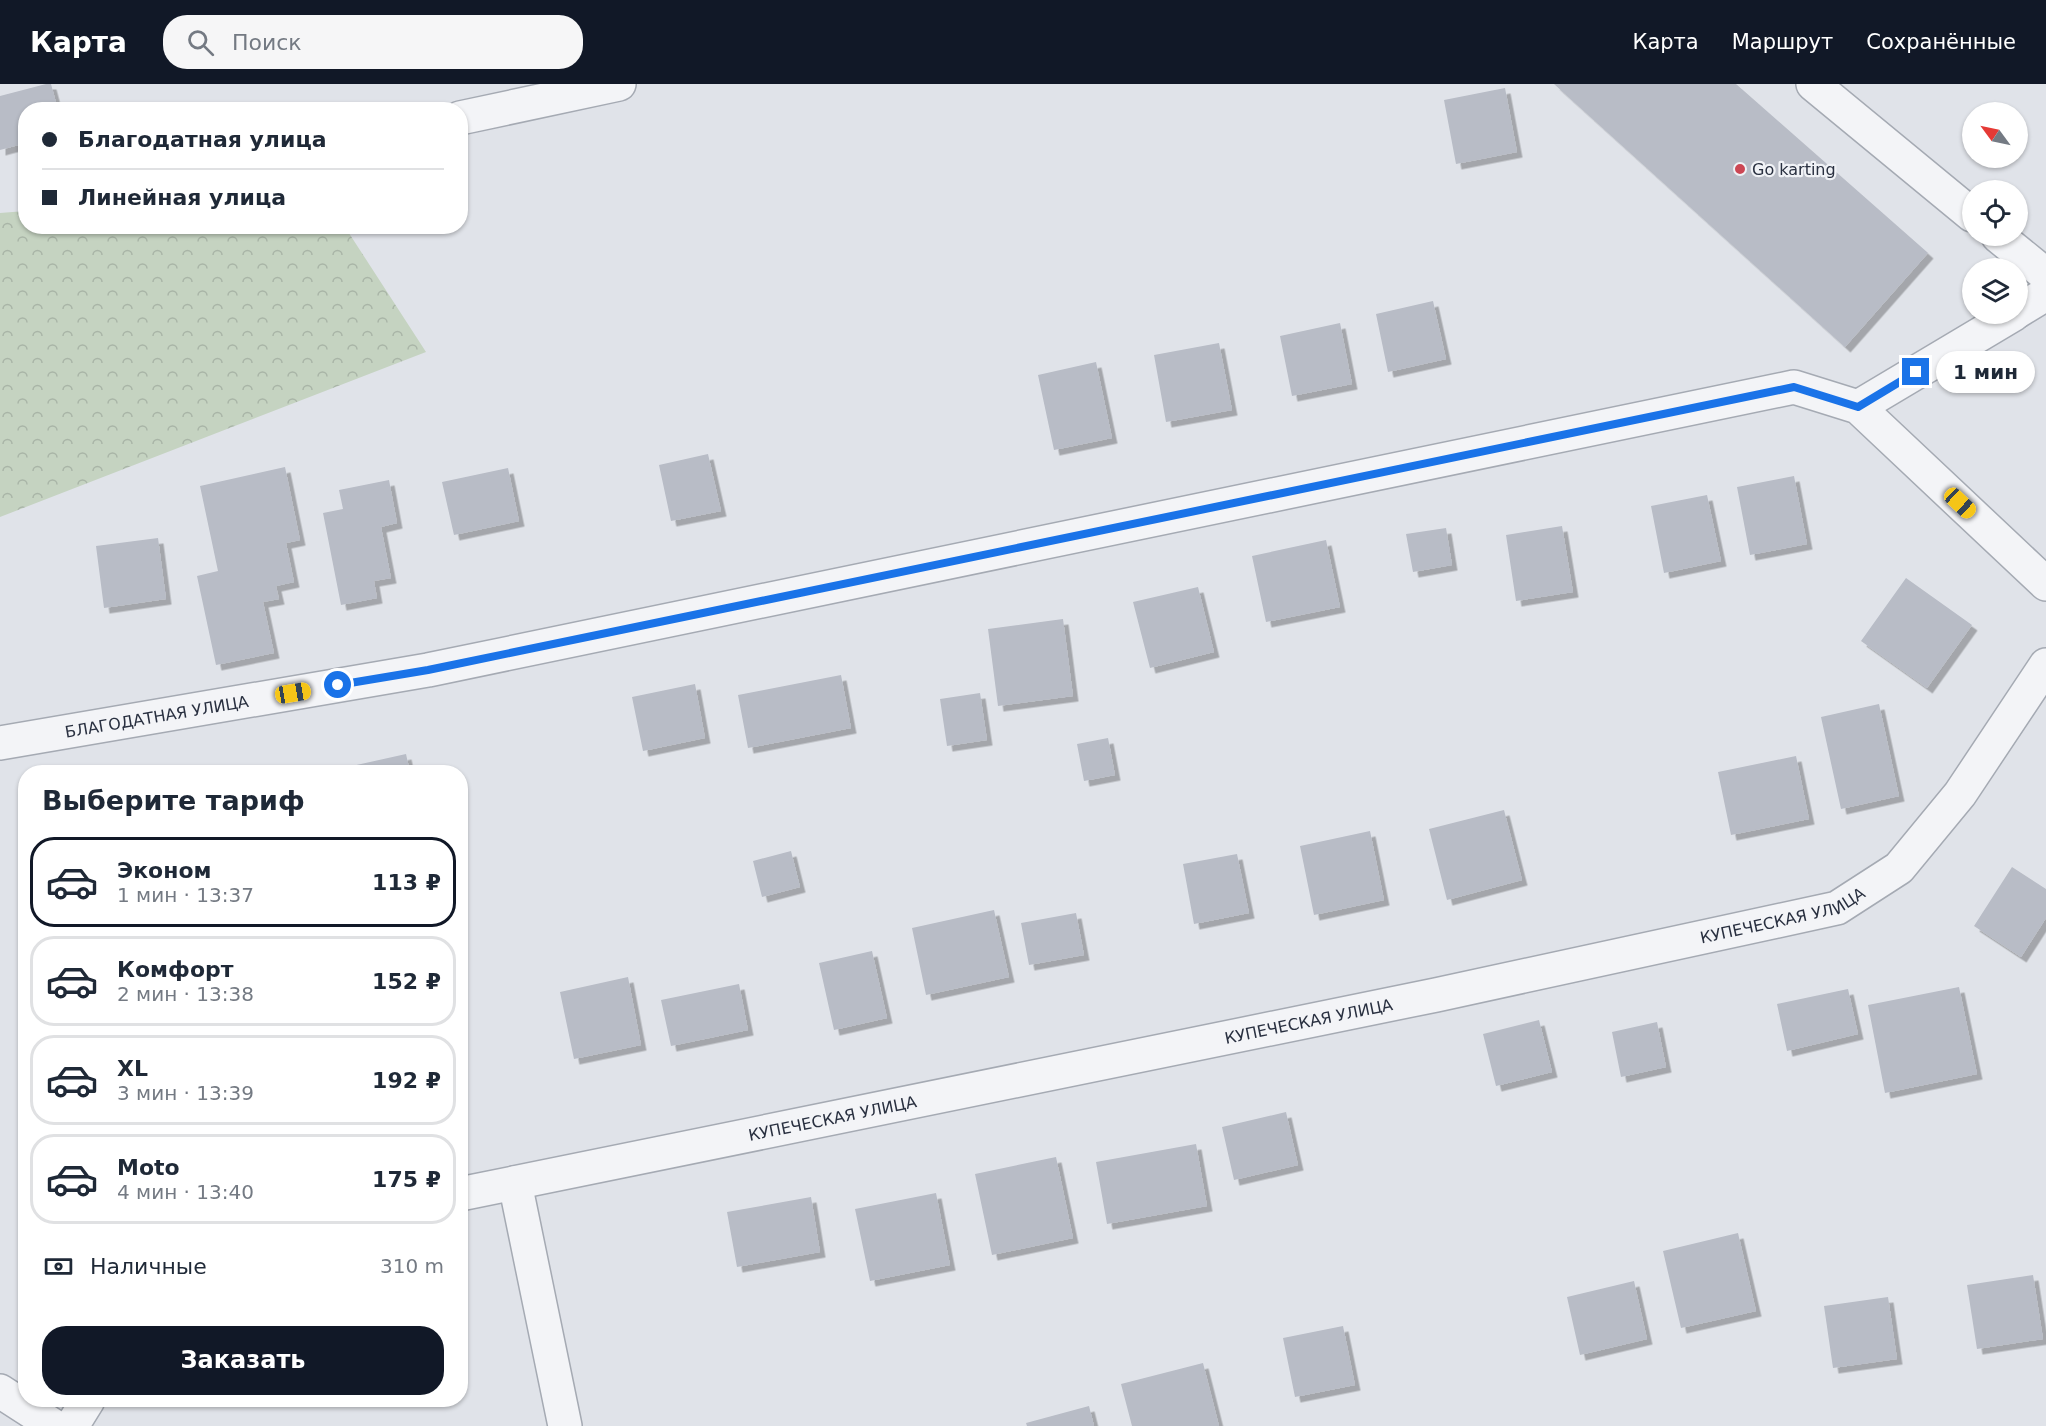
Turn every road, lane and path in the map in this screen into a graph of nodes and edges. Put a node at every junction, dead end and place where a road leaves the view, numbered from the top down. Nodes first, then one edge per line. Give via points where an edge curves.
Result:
1 (619, 84) edge
2 (1813, 84) edge
3 (468, 116) edge
4 (1962, 207) edge
5 (2010, 246) edge
6 (2046, 275) edge
7 (2046, 294) edge
8 (2028, 305) edge
9 (1996, 324) edge
10 (1858, 407) junction
11 (2046, 584) edge
12 (2046, 665) edge
13 (0, 743) edge
14 (515, 1183) junction
15 (468, 1192) edge
16 (0, 1391) edge
17 (18, 1403) edge
18 (25, 1407) edge
19 (83, 1407) edge
20 (54, 1426) edge
21 (72, 1426) edge
22 (565, 1426) edge

1 - 3 street
2 - 4 street
5 - 6 street
7 - 8 street
9 - 10 street
10 - 11 street, БЛАГОДАТНАЯ УЛИЦА
10 - 13 street, БЛАГОДАТНАЯ УЛИЦА via 1794,387 428,670
12 - 14 street, КУПЕЧЕСКАЯ УЛИЦА via 1960,794 1899,868 1837,908 1436,995
14 - 15 street, КУПЕЧЕСКАЯ УЛИЦА
14 - 22 street
16 - 17 street
18 - 20 street
19 - 21 street

